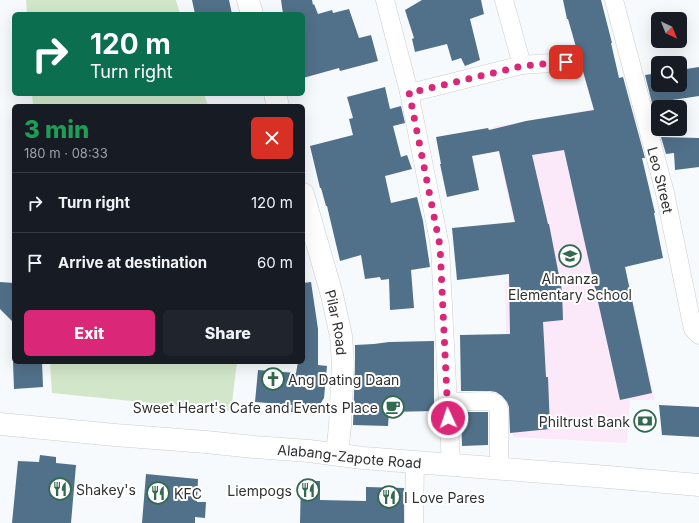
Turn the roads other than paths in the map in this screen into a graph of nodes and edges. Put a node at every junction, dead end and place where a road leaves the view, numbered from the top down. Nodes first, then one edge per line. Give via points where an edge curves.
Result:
1 (248, 0) edge
2 (385, 0) edge
3 (504, 0) edge
4 (614, 0) edge
5 (251, 12) edge
6 (566, 62) dead end
7 (522, 66) junction
8 (409, 92) junction
9 (305, 201) edge
10 (699, 335) edge
11 (448, 402) junction
12 (0, 424) edge
13 (337, 454) junction
14 (415, 462) junction
15 (451, 465) junction
16 (500, 468) junction
17 (699, 486) edge
18 (414, 523) edge

1 - 5 main road
2 - 8 street
3 - 7 street
4 - 10 street, Leo Street via 664,193 691,322
6 - 7 street
7 - 8 street
8 - 11 street via 440,246
9 - 13 main road, Pilar Road via 341,336 343,364
11 - 15 street
11 - 16 street via 492,401 498,407
12 - 13 main road, Alabang-Zapote Road
13 - 14 main road, Alabang-Zapote Road
14 - 15 main road, Alabang-Zapote Road
14 - 18 street
15 - 16 main road, Alabang-Zapote Road
16 - 17 main road, Alabang-Zapote Road

